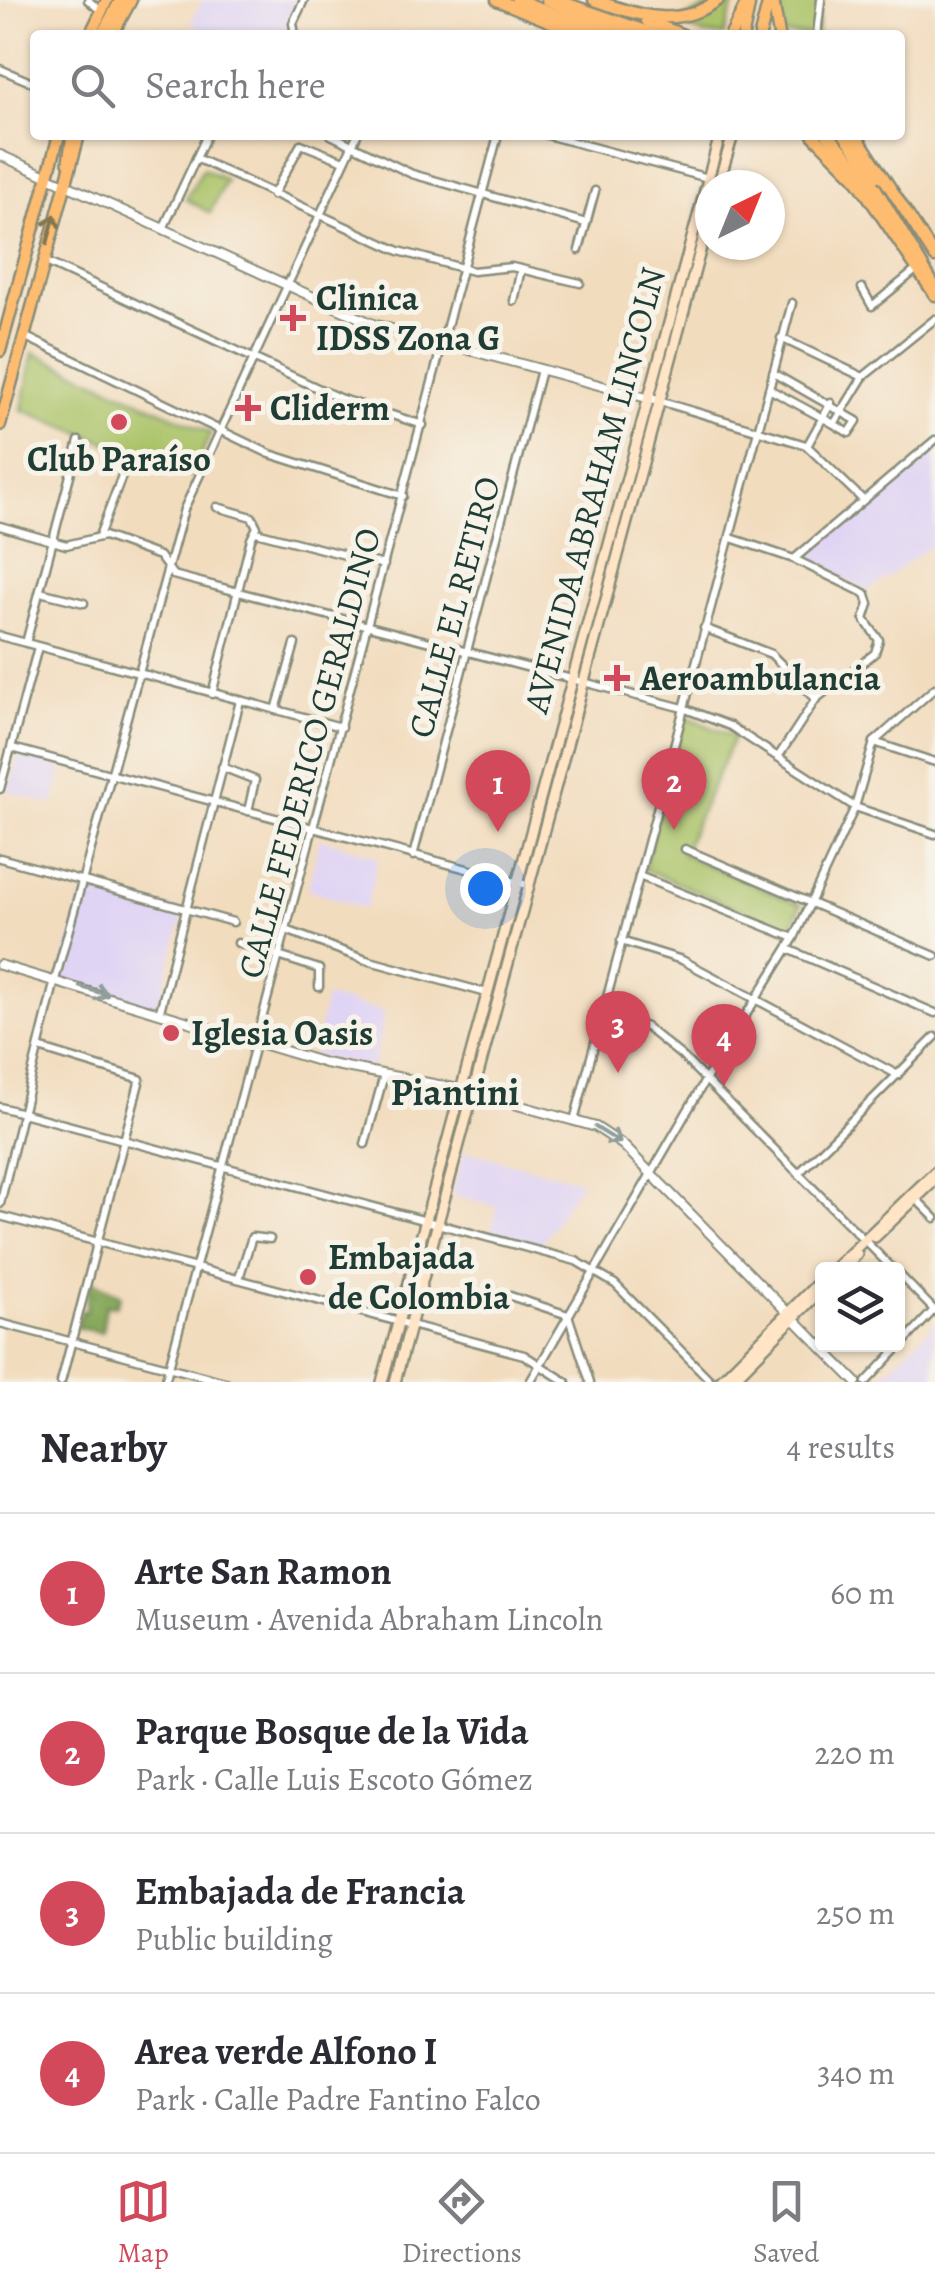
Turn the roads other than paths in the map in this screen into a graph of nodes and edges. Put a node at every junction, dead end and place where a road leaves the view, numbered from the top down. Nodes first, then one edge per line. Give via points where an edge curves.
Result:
1 (88, 0) edge
2 (121, 0) edge
3 (131, 0) edge
4 (304, 0) edge
5 (497, 0) edge
6 (516, 0) edge
7 (555, 0) edge
8 (592, 0) edge
9 (718, 0) edge
10 (749, 0) edge
11 (771, 0) edge
12 (822, 0) edge
13 (542, 4) edge
14 (104, 5) edge
15 (92, 30) edge
16 (109, 30) edge
17 (110, 30) edge
18 (295, 30) edge
19 (571, 30) edge
20 (597, 30) edge
21 (616, 30) edge
22 (640, 30) edge
23 (670, 30) edge
24 (734, 30) edge
25 (744, 30) edge
26 (762, 30) edge
27 (778, 30) edge
28 (819, 30) edge
29 (0, 68) edge
30 (30, 82) edge
31 (57, 140) edge
32 (75, 140) edge
33 (205, 140) edge
34 (343, 140) edge
35 (354, 140) edge
36 (497, 140) edge
37 (565, 140) edge
38 (719, 140) edge
39 (732, 140) edge
40 (818, 140) edge
41 (833, 140) edge
42 (848, 140) edge
43 (862, 140) edge
44 (352, 144) junction
45 (0, 155) edge
46 (196, 158) junction
47 (344, 161) junction
48 (69, 162) joint
49 (710, 170) edge
50 (722, 170) edge
51 (695, 175) edge
52 (47, 178) junction
53 (62, 185) junction
54 (595, 191) dead end
55 (482, 195) junction
56 (274, 196) junction
57 (318, 217) junction
58 (586, 223) junction
59 (162, 230) junction
60 (695, 230) edge
61 (579, 250) dead end
62 (935, 257) edge
63 (42, 260) junction
64 (696, 260) edge
65 (463, 269) junction
66 (522, 269) junction
67 (916, 270) junction
68 (935, 274) edge
69 (580, 284) dead end
70 (286, 287) junction
71 (862, 288) dead end
72 (935, 292) edge
73 (514, 301) dead end
74 (792, 303) dead end
75 (935, 319) edge
76 (3, 326) edge
77 (22, 336) junction
78 (781, 338) junction
79 (444, 345) junction
80 (0, 352) edge
81 (253, 358) junction
82 (541, 370) junction
83 (773, 372) junction
84 (863, 377) junction
85 (769, 389) junction
86 (652, 400) junction
87 (831, 402) junction
88 (842, 408) junction
89 (824, 418) junction
90 (834, 424) junction
91 (0, 425) edge
92 (422, 425) junction
93 (221, 428) junction
94 (758, 428) junction
95 (935, 440) edge
96 (79, 442) dead end
97 (807, 446) junction
98 (127, 463) dead end
99 (403, 496) junction
100 (862, 500) junction
101 (216, 508) dead end
102 (0, 526) edge
103 (255, 532) junction
104 (99, 536) junction
105 (731, 538) junction
106 (52, 544) junction
107 (794, 559) junction
108 (384, 565) junction
109 (167, 568) junction
110 (40, 592) junction
111 (240, 592) junction
112 (84, 603) dead end
113 (366, 625) junction
114 (704, 628) junction
115 (0, 636) edge
116 (26, 644) junction
117 (295, 644) dead end
118 (38, 647) junction
119 (468, 655) junction
120 (139, 673) junction
121 (575, 682) junction
122 (935, 688) edge
123 (212, 694) junction
124 (816, 699) junction
125 (240, 701) junction
126 (683, 708) junction
127 (276, 710) junction
128 (341, 728) junction
129 (874, 742) junction
130 (12, 748) junction
131 (778, 757) junction
132 (935, 762) edge
133 (222, 767) junction
134 (112, 774) junction
135 (0, 789) edge
136 (212, 802) junction
137 (855, 807) junction
138 (248, 810) junction
139 (314, 826) junction
140 (935, 834) edge
141 (685, 848) dead end
142 (413, 856) junction
143 (0, 858) edge
144 (638, 876) junction
145 (84, 880) junction
146 (522, 883) junction
147 (810, 904) junction
148 (187, 909) junction
149 (232, 922) dead end
150 (289, 931) junction
151 (794, 938) junction
152 (622, 940) junction
153 (238, 943) dead end
154 (788, 949) junction
155 (282, 956) junction
156 (935, 956) edge
157 (0, 965) edge
158 (55, 980) junction
159 (319, 987) dead end
160 (487, 993) junction
161 (757, 998) junction
162 (160, 1010) junction
163 (605, 1011) junction
164 (935, 1013) edge
165 (935, 1038) edge
166 (258, 1042) junction
167 (38, 1048) junction
168 (384, 1075) junction
169 (898, 1075) junction
170 (706, 1079) junction
171 (469, 1091) junction
172 (0, 1107) edge
173 (23, 1114) junction
174 (574, 1120) junction
175 (124, 1141) junction
176 (365, 1144) dead end
177 (222, 1166) junction
178 (935, 1172) edge
179 (799, 1173) junction
180 (652, 1174) junction
181 (935, 1180) edge
182 (916, 1199) junction
183 (0, 1204) edge
184 (0, 1216) edge
185 (935, 1218) edge
186 (432, 1221) junction
187 (270, 1240) dead end
188 (866, 1241) junction
189 (98, 1242) junction
190 (841, 1262) edge
191 (849, 1262) edge
192 (887, 1262) edge
193 (196, 1267) junction
194 (596, 1270) junction
195 (239, 1278) junction
196 (905, 1280) edge
197 (815, 1287) edge
198 (500, 1292) dead end
199 (815, 1295) edge
200 (935, 1311) edge
201 (792, 1314) junction
202 (568, 1315) junction
203 (405, 1322) junction
204 (0, 1323) edge
205 (72, 1341) junction
206 (542, 1363) junction
207 (169, 1367) junction
208 (61, 1382) edge
209 (165, 1382) edge
210 (225, 1382) edge
211 (382, 1382) edge
212 (395, 1382) edge
213 (530, 1382) edge
214 (566, 1382) edge
215 (590, 1382) edge
216 (712, 1382) edge
217 (720, 1382) edge
218 (730, 1382) edge
219 (856, 1382) edge
220 (866, 1382) edge

1 - 14 street
2 - 16 highway
3 - 17 main road
4 - 18 street
5 - 19 main road
6 - 13 highway
7 - 22 highway
8 - 9 main road via 668,20
8 - 23 main road
10 - 24 main road
10 - 25 main road
11 - 26 main road
11 - 27 main road
12 - 28 street
13 - 20 highway
13 - 21 main road
14 - 15 main road
29 - 30 street
31 - 52 main road
32 - 48 highway
33 - 46 street
34 - 44 street
35 - 44 street
36 - 55 street, CALLE FEDERICO GERALDINO
37 - 51 street
38 - 49 main road, AVENIDA ABRAHAM LINCOLN
39 - 50 main road
40 - 67 main road via 855,177
41 - 72 highway via 865,174
42 - 68 highway
43 - 62 main road
44 - 47 street
44 - 55 street via 412,174
45 - 52 street
46 - 56 street
46 - 59 street
47 - 56 street via 301,144
47 - 57 street
48 - 53 main road
52 - 53 street
52 - 76 main road
53 - 59 street
63 -> 53 main road
54 - 58 street
55 - 58 street
55 - 65 street, CALLE FEDERICO GERALDINO
56 - 57 street
57 - 65 street via 399,252
57 - 70 street
58 - 61 street
59 - 70 street
60 - 86 main road, AVENIDA ABRAHAM LINCOLN
63 - 77 main road
63 - 81 street
64 - 86 main road, AVENIDA ABRAHAM LINCOLN
65 - 66 street
65 - 79 street, CALLE FEDERICO GERALDINO
66 - 69 street
66 - 73 street
67 - 71 street via 872,306
67 - 72 main road
70 - 79 street
70 - 81 street
74 - 78 street
75 - 84 street
76 - 80 main road
77 - 91 main road
77 - 93 street
78 - 83 street
78 - 84 street
79 - 82 street
79 - 92 street, CALLE FEDERICO GERALDINO
81 - 92 street via 338,398
81 - 93 street
82 - 86 street
82 - 119 street, CALLE EL RETIRO
83 - 85 street
83 - 87 street
84 - 88 street
85 - 89 street
85 - 94 street
86 - 94 street
86 - 121 main road, AVENIDA ABRAHAM LINCOLN
87 - 88 street
87 - 89 street
88 - 90 street
88 - 90 street via 857,425 849,432
89 - 90 street
89 - 97 street
92 - 99 street, CALLE FEDERICO GERALDINO
93 - 99 street via 302,466
93 - 109 street via 184,509
94 - 97 street
94 - 105 street
95 - 100 street
96 - 106 street
97 - 100 street
98 - 104 street
99 - 108 street, CALLE FEDERICO GERALDINO
100 - 107 street
101 - 103 street via 252,517
102 - 106 street
103 - 108 street
103 - 111 street
104 - 106 street
104 - 109 street via 149,551
105 - 107 street
105 - 114 street
106 - 110 street
107 - 124 street via 866,594 864,618 879,640 875,654
108 - 113 street, CALLE FEDERICO GERALDINO
109 - 111 street
109 - 120 street
110 - 112 street
110 - 116 street
111 - 113 street
111 - 123 street
113 - 119 street
113 - 128 street, CALLE FEDERICO GERALDINO
114 - 124 street via 771,654
114 - 126 street
115 - 116 street
116 - 118 street
117 - 127 street
118 - 120 street
118 - 130 street
119 - 121 street
119 - 142 street, CALLE EL RETIRO
120 - 123 street
120 - 134 street
121 - 126 street
121 - 146 main road, AVENIDA ABRAHAM LINCOLN
122 - 129 street
123 - 125 street
124 - 131 street
125 - 127 street
125 - 133 street
126 - 131 street via 730,726
126 - 144 street
127 - 128 street
128 - 139 street, CALLE FEDERICO GERALDINO
129 - 132 street
129 - 137 street
130 - 134 street
130 - 135 street
131 - 137 street
133 - 136 street
133 - 138 street via 255,780
134 - 136 street
134 - 145 street
136 - 138 street
136 - 148 street
137 - 140 street
137 - 147 street
138 - 139 street
139 - 142 street
139 - 150 street, CALLE FEDERICO GERALDINO
141 - 147 street
142 - 146 street
143 - 145 street
144 - 151 street
144 - 152 street
145 - 148 street
145 - 158 street
146 - 160 main road, AVENIDA ABRAHAM LINCOLN
146 - 171 main road, AVENIDA ABRAHAM LINCOLN
147 - 151 street
147 - 156 street
148 - 149 street
148 - 162 street
150 - 155 street, CALLE FEDERICO GERALDINO
150 - 160 street
151 - 154 street
152 - 161 street via 682,960
152 - 163 street
153 - 155 street
154 - 161 street
154 - 164 street
155 - 159 street via 319,969
155 - 166 street, CALLE FEDERICO GERALDINO
157 - 158 street
158 -> 162 street
158 - 167 street
160 - 171 main road, AVENIDA ABRAHAM LINCOLN
161 - 169 street
161 - 170 street
162 - 166 street
163 - 170 street via 646,1028
163 - 174 street
165 - 169 street
166 - 168 street
166 - 177 street, CALLE FEDERICO GERALDINO
167 - 173 street
167 - 175 street via 140,1079
168 - 171 street
168 - 176 street
169 - 179 street
170 - 179 street
170 - 180 street
171 - 174 street
171 - 186 main road, AVENIDA ABRAHAM LINCOLN
172 - 173 street
173 - 175 street
173 - 183 street
174 -> 180 street via 614,1138
175 - 177 street
175 - 189 street
177 - 186 street
177 - 193 street, CALLE FEDERICO GERALDINO
178 - 188 main road
179 - 188 street
180 - 194 street
180 - 201 street
181 - 182 main road
182 - 185 street
182 - 188 main road
184 - 189 street
186 - 194 street
186 - 203 main road, AVENIDA ABRAHAM LINCOLN
187 - 195 street via 252,1237
188 - 190 main road
188 - 191 main road
188 - 192 street
189 - 193 street
189 - 205 street
193 - 195 street
193 - 207 street, CALLE FEDERICO GERALDINO
194 - 202 street
194 - 216 street
195 - 203 street
196 - 200 street
197 - 201 main road
198 - 202 street
199 - 201 main road
200 - 220 street
201 - 217 main road
201 - 218 main road
201 - 219 street
202 - 206 street
202 - 215 street
203 - 206 street
203 - 211 main road, AVENIDA ABRAHAM LINCOLN
203 - 212 main road, AVENIDA ABRAHAM LINCOLN
204 - 205 street
205 - 207 street
205 - 208 street
206 - 213 street
206 - 214 street
207 - 209 street, CALLE FEDERICO GERALDINO
207 - 210 street

